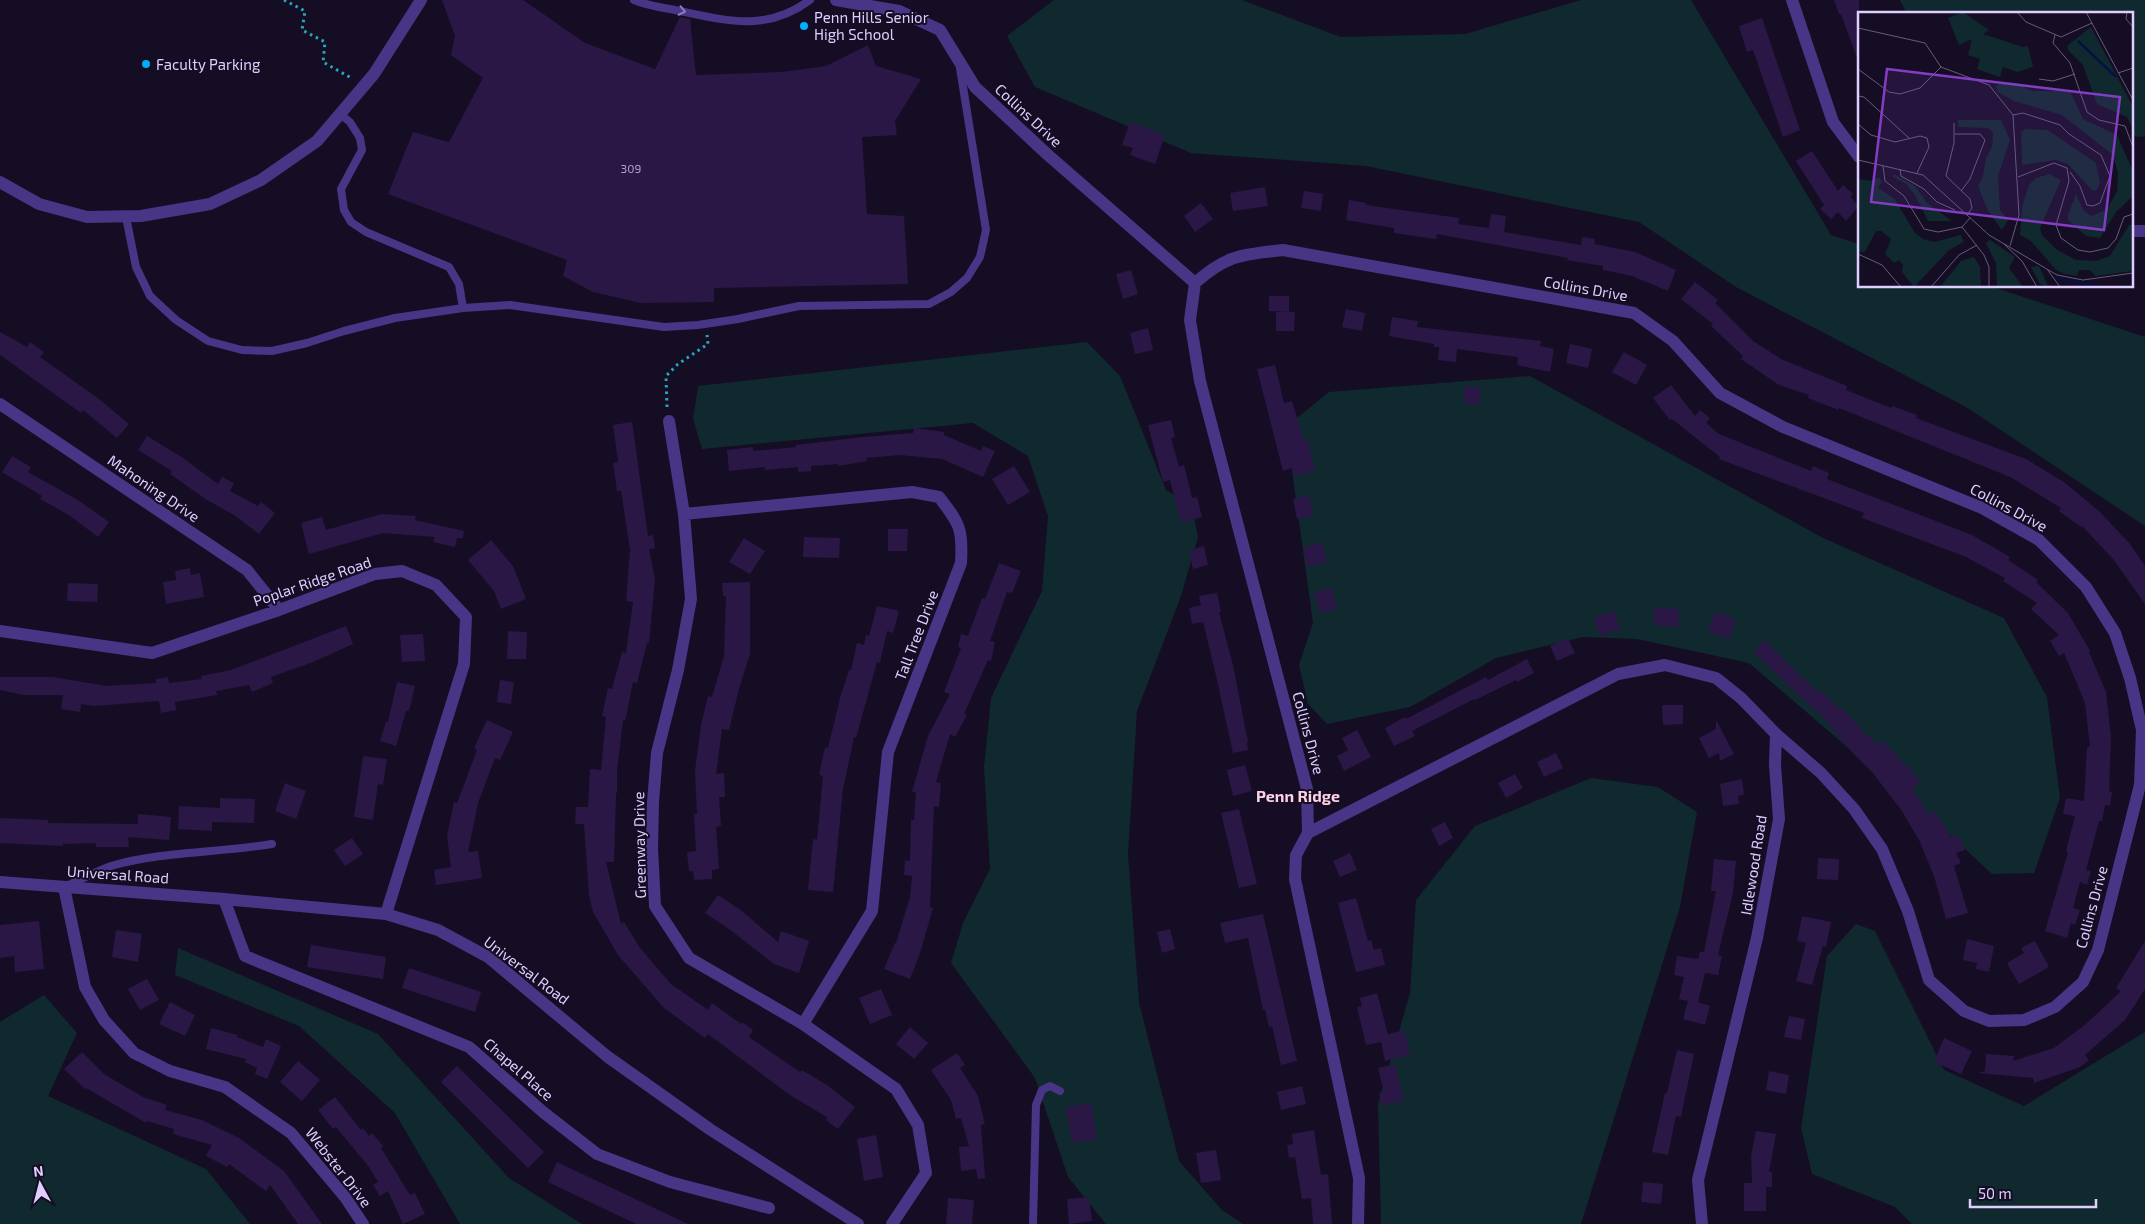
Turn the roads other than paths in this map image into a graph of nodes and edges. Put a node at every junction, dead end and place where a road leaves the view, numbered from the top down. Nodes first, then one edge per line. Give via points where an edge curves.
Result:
1 (421, 0) edge
2 (634, 0) edge
3 (810, 0) edge
4 (836, 0) edge
5 (1792, 0) edge
6 (959, 61) junction
7 (340, 114) junction
8 (1858, 156) edge
9 (0, 182) edge
10 (126, 217) junction
11 (2145, 231) edge
12 (2132, 232) edge
13 (1195, 283) junction
14 (463, 308) junction
15 (0, 404) edge
16 (669, 421) road end
17 (684, 514) junction
18 (279, 610) junction
19 (0, 631) edge
20 (1776, 734) junction
21 (1308, 833) junction
22 (272, 844) dead end
23 (0, 882) edge
24 (64, 887) junction
25 (224, 899) junction
26 (386, 914) junction
27 (803, 1024) junction
28 (1060, 1091) dead end
29 (769, 1208) dead end
30 (363, 1224) edge
31 (858, 1224) edge
32 (892, 1224) edge
33 (1033, 1224) edge
34 (1358, 1224) edge
35 (1702, 1224) edge

1 - 7 street via 374,74
2 -> 3 lane via 721,20 747,22 772,19
4 - 6 street, Collins Drive via 899,11 940,30
5 - 8 street via 1833,122
6 - 13 street, Collins Drive via 975,87
6 - 14 lane via 986,230 980,257 967,278 951,292 929,304 799,306 706,324 664,327 510,305
7 - 10 street via 317,141 262,180 210,204
7 - 14 lane via 350,122 360,138 362,150 341,190 344,210 351,222 366,232 449,267 459,284
9 - 10 street via 39,204 78,215
10 - 14 lane via 136,267 150,296 176,320 208,340 242,350 272,351 395,318
11 - 12 street
13 - 20 street, Collins Drive via 1212,268 1236,256 1283,250 1634,313 1673,341 1720,393 1783,427 1982,508 2039,540 2086,587 2116,633 2142,730 2140,785 2098,950 2082,982 2055,1007 2024,1020 1989,1021 1964,1011 1929,980 1908,911 1882,849 1848,802
13 - 21 street, Collins Drive via 1190,320 1200,381 1306,789
15 - 18 street, Mahoning Drive via 246,570
16 - 17 street, Greenway Drive
17 - 27 street, Greenway Drive via 691,599 678,670 657,753 652,848 655,906 689,958
17 - 27 street, Tall Tree Drive via 912,492 939,497 956,519 962,537 961,563 888,752 872,911
18 - 19 street, Poplar Ridge Road via 152,652
18 - 26 street, Poplar Ridge Road via 375,574 402,571 436,585 466,617 464,664
20 - 21 street via 1716,678 1665,665 1618,674
20 - 35 street, Idlewood Road via 1779,819 1757,938 1698,1180
21 - 34 street via 1296,855 1295,879 1359,1178
22 - 24 lane via 111,866
23 - 24 street, Universal Road
24 - 25 street, Universal Road
24 - 30 street, Webster Drive via 85,987 104,1020 134,1053 170,1071 225,1086 291,1133 345,1197
25 - 26 street, Universal Road
25 - 29 street, Chapel Place via 245,956 469,1047 597,1154 670,1182
26 - 31 street, Universal Road via 438,930 488,958 608,1057 711,1130
27 - 32 street, Greenway Drive via 896,1090 918,1125 926,1173
28 - 33 lane via 1050,1086 1042,1090 1036,1105

